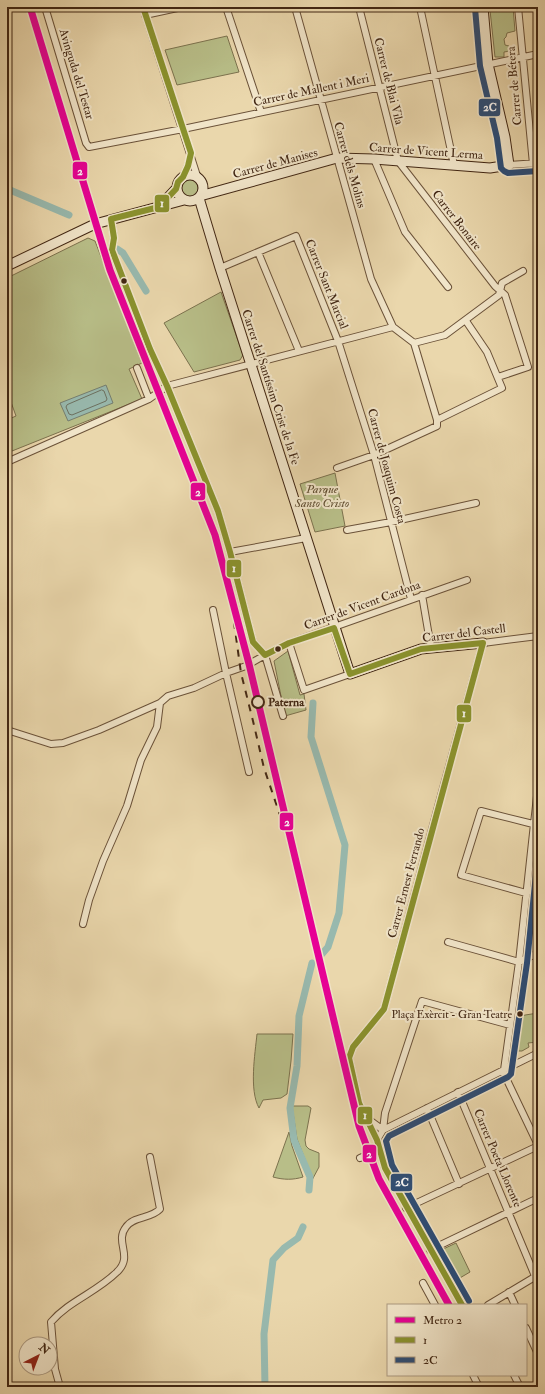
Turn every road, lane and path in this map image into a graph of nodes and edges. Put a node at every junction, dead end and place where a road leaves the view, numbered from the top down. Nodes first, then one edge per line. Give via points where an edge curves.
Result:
1 (45, 7) edge
2 (143, 7) edge
3 (182, 7) edge
4 (226, 7) edge
5 (295, 7) edge
6 (359, 7) edge
7 (420, 7) edge
8 (518, 7) edge
9 (484, 8) edge
10 (145, 15) junction
11 (538, 54) edge
12 (523, 57) junction
13 (488, 64) junction
14 (435, 76) junction
15 (380, 87) junction
16 (321, 100) junction
17 (261, 112) junction
18 (183, 129) junction
19 (89, 147) joint
20 (191, 153) junction
21 (337, 158) junction
22 (374, 159) junction
23 (398, 162) junction
24 (535, 163) edge
25 (454, 165) junction
26 (509, 165) junction
27 (183, 177) junction
28 (200, 182) junction
29 (176, 189) junction
30 (220, 190) junction
31 (200, 197) junction
32 (184, 200) junction
33 (159, 207) junction
34 (111, 219) junction
35 (258, 252) junction
36 (7, 266) edge
37 (220, 268) junction
38 (523, 271) dead end
39 (448, 287) dead end
40 (501, 291) junction
41 (466, 321) junction
42 (393, 327) junction
43 (338, 341) junction
44 (414, 343) junction
45 (299, 351) junction
46 (251, 364) junction
47 (137, 368) dead end
48 (498, 377) junction
49 (167, 386) junction
50 (149, 399) junction
51 (437, 423) junction
52 (374, 455) junction
53 (7, 462) edge
54 (337, 468) dead end
55 (476, 503) dead end
56 (391, 522) junction
57 (347, 530) dead end
58 (306, 538) junction
59 (230, 552) junction
60 (467, 580) dead end
61 (422, 595) junction
62 (411, 599) junction
63 (213, 610) dead end
64 (334, 628) junction
65 (538, 636) edge
66 (289, 643) junction
67 (483, 643) junction
68 (431, 648) junction
69 (265, 654) junction
70 (226, 673) junction
71 (350, 674) junction
72 (160, 703) junction
73 (283, 716) dead end
74 (7, 730) edge
75 (249, 772) dead end
76 (538, 787) edge
77 (538, 792) edge
78 (536, 823) edge
79 (538, 887) edge
80 (526, 893) junction
81 (83, 924) dead end
82 (448, 942) dead end
83 (538, 953) edge
84 (519, 962) junction
85 (510, 1026) junction
86 (538, 1053) edge
87 (504, 1070) junction
88 (458, 1092) junction
89 (427, 1108) junction
90 (368, 1118) junction
91 (383, 1130) junction
92 (377, 1140) junction
93 (538, 1146) edge
94 (379, 1150) junction
95 (150, 1157) dead end
96 (360, 1158) dead end
97 (490, 1169) junction
98 (459, 1184) junction
99 (538, 1198) edge
100 (406, 1208) junction
101 (508, 1212) junction
102 (430, 1250) junction
103 (537, 1275) edge
104 (423, 1282) dead end
105 (509, 1292) junction
106 (434, 1304) edge
107 (461, 1304) edge
108 (490, 1304) edge
109 (515, 1304) edge
110 (527, 1330) edge
111 (538, 1354) edge
112 (474, 1376) edge
113 (514, 1376) edge
114 (60, 1387) edge
115 (479, 1387) edge
116 (520, 1387) edge

1 - 19 street, Avinguda del Testar
2 - 10 street
3 - 10 street
4 - 17 street
5 - 16 street, Carrer dels Molins
6 - 15 street, Carrer de Blai Vila
7 - 14 street
8 - 12 street, Carrer de Bétera
9 - 13 street
10 - 18 street
11 - 12 street, Carrer de Mallent i Meri
12 - 13 street, Carrer de Mallent i Meri
12 - 24 street, Carrer de Bétera
13 - 14 street, Carrer de Mallent i Meri
13 - 26 street
14 - 15 street, Carrer de Mallent i Meri
14 - 25 street
15 - 16 street, Carrer de Mallent i Meri
15 - 23 street, Carrer de Blai Vila
16 - 17 street, Carrer de Mallent i Meri
16 - 21 street, Carrer dels Molins
17 - 18 street, Carrer de Mallent i Meri
18 - 19 street, Carrer de Mallent i Meri
18 - 20 street
20 - 27 street
20 - 28 street
21 - 22 street, Carrer de Vicent Lerma
21 - 30 street, Carrer de Manises
21 - 42 street, Carrer dels Molins via 371,280
22 - 23 street, Carrer de Vicent Lerma
22 - 39 street via 405,232
23 - 25 street, Carrer de Vicent Lerma
23 - 40 street, Carrer Bonaire
24 - 26 street, Carrer de Vicent Lerma
25 - 26 street, Carrer de Vicent Lerma via 490,168
27 - 28 street via 191,175
27 - 29 street
28 - 30 street, Carrer de Manises via 210,189
28 - 31 street via 203,191
29 - 32 street via 178,196
29 - 33 street
30 - 31 street, Carrer de Manises
31 - 32 street via 191,202
31 - 37 street, Carrer del Santíssim Crist de la Fe
32 - 33 street
33 - 34 street
34 - 36 street via 95,224
34 - 49 street via 114,259
35 - 37 street
35 - 43 street, Carrer Sant Marcial via 296,236
35 - 45 street
37 - 46 street, Carrer del Santíssim Crist de la Fe
38 - 40 street via 502,283
40 - 41 street
40 - 48 street, Carrer Bonaire via 506,295 528,367
41 - 44 street via 445,335
41 - 48 street via 487,352
42 - 43 street
42 - 44 street
43 - 45 street
43 - 52 street, Carrer de Joaquim Costa
44 - 51 street
45 - 46 street
46 - 49 street
46 - 58 street, Carrer del Santíssim Crist de la Fe
47 - 50 street
48 - 51 street via 502,388
49 - 50 street
49 - 59 street via 218,512
50 - 53 street
51 - 52 street
52 - 54 street
52 - 56 street, Carrer de Joaquim Costa
55 - 56 street
56 - 57 street
56 - 62 street, Carrer de Joaquim Costa
58 - 59 street
58 - 64 street, Carrer del Santíssim Crist de la Fe
59 - 69 street via 253,642
60 - 61 street, Carrer de Vicent Cardona
61 - 62 street, Carrer de Vicent Cardona
61 - 68 street
62 - 64 street, Carrer de Vicent Cardona
63 - 70 street
64 - 66 street, Carrer de Vicent Cardona
64 - 71 street, Carrer del Santíssim Crist de la Fe
65 - 67 street, Carrer del Castell
66 - 69 street, Carrer de Vicent Cardona
66 - 71 street, Carrer del Castell via 304,690
67 - 68 street, Carrer del Castell
67 - 90 street, Carrer Ernest Ferrando via 384,1010 353,1047 349,1058 359,1104
68 - 71 street, Carrer del Castell via 421,649
69 - 70 street, Carrer de Vicent Cardona via 246,666
69 - 73 street
70 - 72 street, Carrer de Vicent Cardona via 194,688 168,696
70 - 75 street
72 - 74 street, Carrer de Vicent Cardona via 63,743 51,744
72 - 81 street via 158,727 141,760 127,806 89,900
76 - 77 street
77 - 78 street
78 - 80 street
78 - 80 street via 481,811 461,875
79 - 80 street
80 - 84 street
82 - 84 street
83 - 84 street
84 - 85 street
85 - 87 street
85 - 91 street via 422,1001 385,1113
86 - 87 street
87 - 88 street
87 - 93 street
88 - 89 street
88 - 97 street, Carrer Poeta Llorente
89 - 91 street
89 - 98 street
90 - 91 street, Carrer Ernest Ferrando
90 - 92 street, Carrer Ernest Ferrando
91 - 92 street
92 - 94 street, Carrer Ernest Ferrando
93 - 97 street
94 - 96 street
94 - 100 street, Carrer Ernest Ferrando via 385,1168
95 - 114 street via 160,1209 156,1214 129,1222 125,1227 121,1236 125,1259 118,1271 50,1322 54,1369
97 - 98 street
97 - 101 street, Carrer Poeta Llorente
98 - 100 street
99 - 101 street
100 - 102 street, Carrer Ernest Ferrando
101 - 102 street
101 - 103 street, Carrer Poeta Llorente
102 - 107 street, Carrer Ernest Ferrando
103 - 105 street
104 - 106 street
105 - 108 street
105 - 109 street
110 - 111 street
112 - 115 street
113 - 116 street

